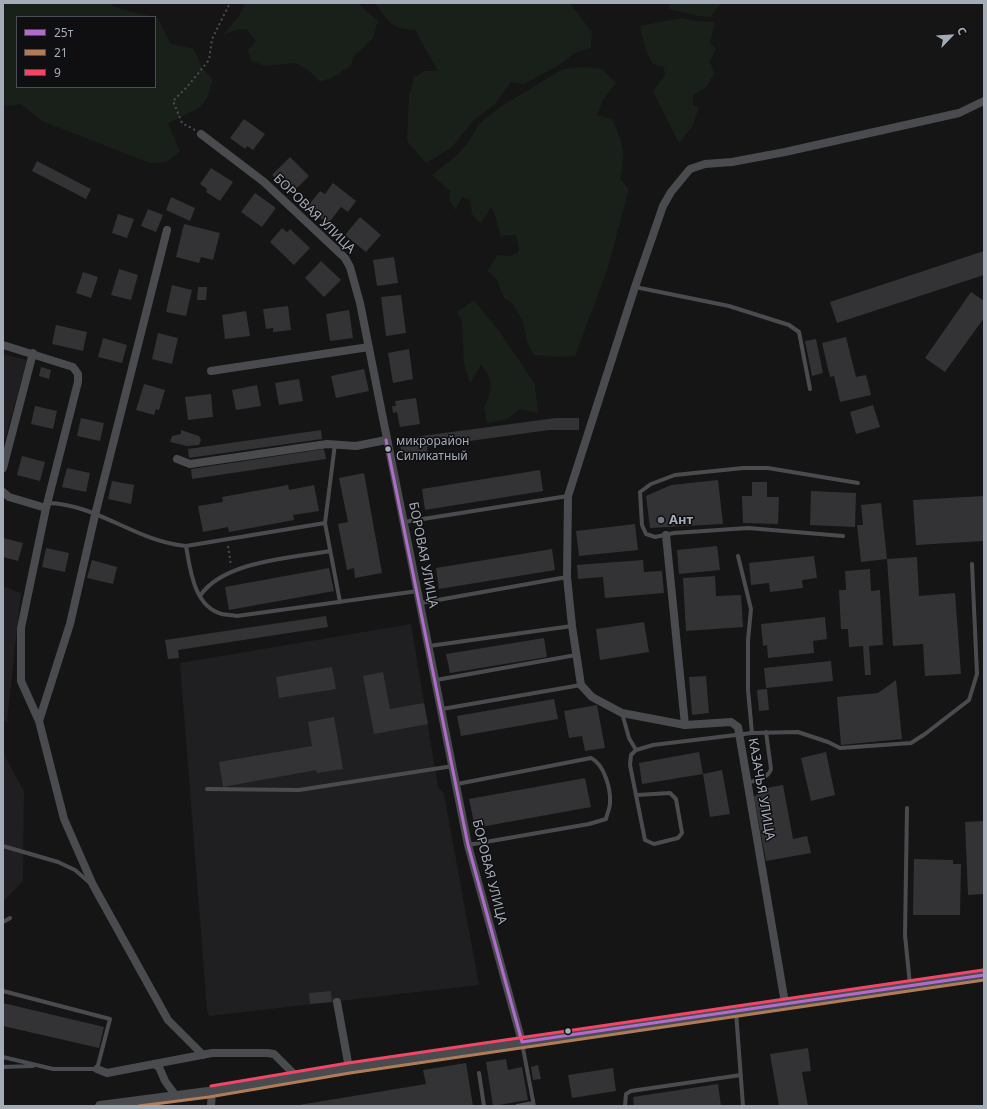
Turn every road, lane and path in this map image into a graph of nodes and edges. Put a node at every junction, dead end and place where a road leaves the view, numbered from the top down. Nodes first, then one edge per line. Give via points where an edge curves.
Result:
1 (230, 3) edge
2 (984, 101) edge
3 (201, 134) joint
4 (167, 230) dead end
5 (635, 287) junction
6 (3, 345) edge
7 (369, 347) junction
8 (33, 353) junction
9 (211, 371) dead end
10 (810, 389) dead end
11 (386, 440) junction
12 (336, 444) junction
13 (177, 459) dead end
14 (3, 468) edge
15 (858, 483) dead end
16 (3, 492) edge
17 (568, 496) junction
18 (47, 505) junction
19 (95, 515) junction
20 (404, 522) junction
21 (325, 523) junction
22 (666, 535) junction
23 (843, 536) dead end
24 (226, 539) junction
25 (186, 546) junction
26 (330, 551) junction
27 (738, 556) dead end
28 (972, 564) dead end
29 (232, 570) junction
30 (567, 576) junction
31 (418, 591) junction
32 (200, 596) junction
33 (340, 602) junction
34 (420, 603) junction
35 (572, 626) junction
36 (429, 646) junction
37 (577, 654) junction
38 (436, 680) junction
39 (581, 685) junction
40 (442, 709) junction
41 (622, 713) junction
42 (40, 720) junction
43 (685, 725) junction
44 (766, 732) junction
45 (752, 733) junction
46 (739, 735) junction
47 (636, 750) junction
48 (453, 766) junction
49 (747, 783) junction
50 (457, 784) junction
51 (207, 789) dead end
52 (637, 795) junction
53 (907, 808) dead end
54 (468, 845) junction
55 (3, 846) edge
56 (93, 885) junction
57 (10, 918) dead end
58 (3, 922) edge
59 (984, 975) edge
60 (910, 985) junction
61 (3, 991) edge
62 (337, 1002) dead end
63 (785, 1003) junction
64 (736, 1012) junction
65 (522, 1042) junction
66 (203, 1055) junction
67 (3, 1058) edge
68 (154, 1064) junction
69 (38, 1066) junction
70 (3, 1067) edge
71 (349, 1068) junction
72 (97, 1069) junction
73 (479, 1073) dead end
74 (741, 1074) junction
75 (297, 1077) junction
76 (212, 1091) junction
77 (176, 1096) junction
78 (533, 1105) edge
79 (100, 1106) edge
80 (211, 1106) edge
81 (484, 1106) edge
82 (517, 1106) edge
83 (625, 1106) edge
84 (743, 1106) edge

1 - 3 path via 212,39 209,60 173,101 182,123
2 - 5 street via 959,113 785,152 732,162 705,164 690,169 663,206
3 - 7 street, БОРОВАЯ УЛИЦА via 264,182 344,258 350,268 360,303
4 - 19 street
5 - 10 lane via 729,306 789,324 799,332
5 - 17 street
6 - 8 street
7 - 9 street
7 - 11 street, БОРОВАЯ УЛИЦА
8 - 14 street
8 - 18 street via 73,367 78,374
11 - 12 street via 356,446
11 - 20 street, БОРОВАЯ УЛИЦА
12 - 13 street via 190,464
12 - 21 lane
15 - 22 lane via 768,468 675,475 650,484 640,492 642,525 646,534 655,537
16 - 18 street via 9,497
17 - 20 lane
17 - 30 street
18 - 19 lane via 70,505
18 - 42 street via 21,628 21,681
19 - 25 lane via 156,540
19 - 42 street via 70,624
20 - 31 street, БОРОВАЯ УЛИЦА
21 - 24 lane
21 - 26 lane
22 - 23 lane via 748,528
22 - 43 street
24 - 25 lane
24 - 29 path
25 - 32 lane via 191,575
26 - 29 lane
26 - 33 lane
27 - 45 lane via 751,609 748,690
28 - 44 lane via 976,674 969,700 911,743 840,748 798,732
29 - 32 lane via 214,581
30 - 34 lane
30 - 35 street
31 - 33 lane
31 - 34 street, БОРОВАЯ УЛИЦА
32 - 33 lane via 212,610 220,614 237,616
34 - 36 street, БОРОВАЯ УЛИЦА
35 - 36 lane
35 - 37 street
36 - 38 street, БОРОВАЯ УЛИЦА
37 - 38 lane
37 - 39 street
38 - 40 street, БОРОВАЯ УЛИЦА
39 - 40 lane
39 - 41 street, КАЗАЧЬЯ УЛИЦА via 592,697
40 - 48 street, БОРОВАЯ УЛИЦА
41 - 43 street, КАЗАЧЬЯ УЛИЦА
41 - 47 lane via 629,738
42 - 56 street via 64,818
43 - 46 street, КАЗАЧЬЯ УЛИЦА via 731,722 738,727
44 - 45 lane
44 - 49 lane via 770,774
45 - 46 lane
46 - 47 lane via 653,745
46 - 49 street, КАЗАЧЬЯ УЛИЦА
47 - 52 lane via 631,755 630,765
48 - 50 street, БОРОВАЯ УЛИЦА
48 - 51 lane via 299,790
49 - 63 street, КАЗАЧЬЯ УЛИЦА
50 - 54 street, БОРОВАЯ УЛИЦА
50 - 54 lane via 591,758 596,760 605,772 610,803 606,819
52 - 52 lane via 670,793 676,799 682,826 682,833 678,838 654,844 645,840
53 - 60 lane via 905,935
54 - 65 street, БОРОВАЯ УЛИЦА
55 - 56 lane via 58,862 75,870
56 - 66 street via 168,1020
57 - 58 lane
59 - 60 street
60 - 63 street
61 - 72 lane via 110,1019
62 - 71 street
63 - 64 street
64 - 65 street
64 - 74 lane
65 - 71 street
65 - 78 lane
66 - 68 street
66 - 75 street via 274,1054
67 - 69 lane
68 - 72 street via 107,1073
68 - 77 street via 159,1067 164,1081
69 - 70 lane
69 - 72 lane via 52,1069
71 - 75 street
73 - 81 lane
74 - 83 lane via 631,1091 626,1094
74 - 84 lane
75 - 76 street
76 - 77 street
76 - 80 street
77 - 79 street
78 - 82 lane

